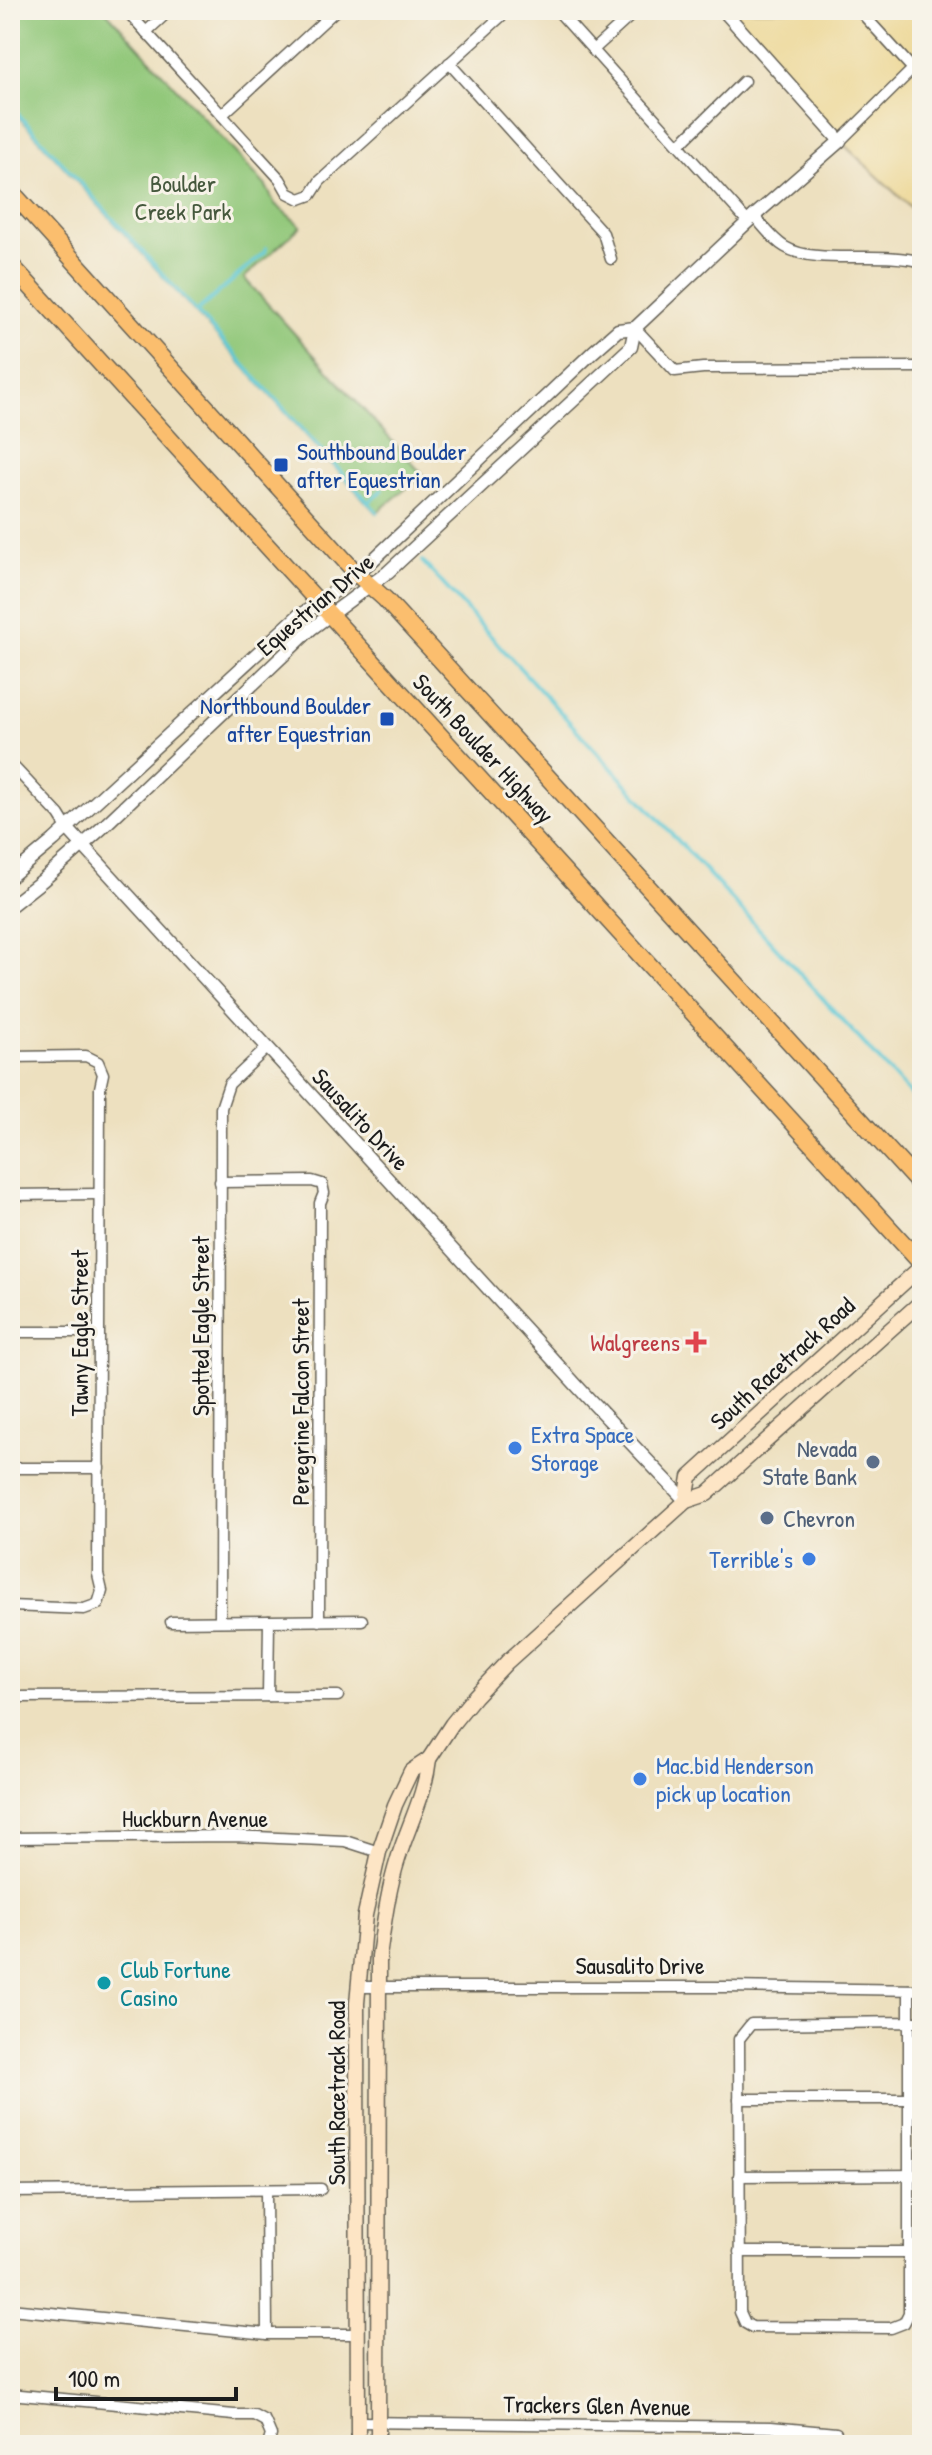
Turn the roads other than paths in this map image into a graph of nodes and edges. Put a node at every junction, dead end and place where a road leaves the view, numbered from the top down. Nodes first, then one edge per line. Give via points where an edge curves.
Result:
1 (126, 10) edge
2 (170, 10) edge
3 (336, 10) edge
4 (508, 10) edge
5 (557, 10) edge
6 (637, 10) edge
7 (723, 10) edge
8 (859, 10) edge
9 (146, 32) junction
10 (593, 50) junction
11 (922, 60) edge
12 (449, 63) junction
13 (912, 68) junction
14 (922, 79) edge
15 (744, 81) dead end
16 (222, 115) junction
17 (840, 141) junction
18 (679, 145) junction
19 (10, 190) edge
20 (751, 219) junction
21 (611, 259) dead end
22 (922, 262) edge
23 (10, 264) edge
24 (635, 328) junction
25 (922, 367) edge
26 (357, 574) junction
27 (371, 587) junction
28 (325, 610) junction
29 (10, 763) edge
30 (67, 828) junction
31 (82, 845) junction
32 (10, 877) edge
33 (10, 906) edge
34 (266, 1049) junction
35 (10, 1057) edge
36 (220, 1182) junction
37 (922, 1187) edge
38 (99, 1194) junction
39 (10, 1195) edge
40 (922, 1265) edge
41 (922, 1301) edge
42 (10, 1332) edge
43 (98, 1332) junction
44 (10, 1468) edge
45 (99, 1468) junction
46 (686, 1501) junction
47 (10, 1606) edge
48 (362, 1620) dead end
49 (220, 1621) junction
50 (269, 1621) junction
51 (319, 1621) junction
52 (171, 1622) dead end
53 (268, 1696) junction
54 (338, 1696) dead end
55 (10, 1697) edge
56 (429, 1759) junction
57 (10, 1838) edge
58 (379, 1852) junction
59 (359, 1987) junction
60 (378, 1987) junction
61 (909, 1990) junction
62 (922, 1990) edge
63 (909, 2022) junction
64 (922, 2022) edge
65 (739, 2099) junction
66 (909, 2099) junction
67 (922, 2099) edge
68 (909, 2175) junction
69 (922, 2175) edge
70 (739, 2176) junction
71 (321, 2189) dead end
72 (266, 2190) junction
73 (10, 2192) edge
74 (358, 2207) junction
75 (377, 2207) junction
76 (739, 2252) junction
77 (909, 2252) junction
78 (922, 2252) edge
79 (10, 2309) edge
80 (267, 2334) junction
81 (358, 2334) junction
82 (10, 2394) edge
83 (358, 2422) junction
84 (378, 2422) junction
85 (836, 2439) edge
86 (268, 2445) edge
87 (358, 2445) edge
88 (378, 2445) edge

1 - 9 street
2 - 9 street
3 - 16 street
4 - 12 street
5 - 10 street
6 - 10 street
7 - 17 street
8 - 13 street
9 - 16 street
10 - 18 street
11 - 13 street
12 - 16 street via 311,195 300,199 288,193
12 - 21 street via 603,233
13 - 14 street
13 - 17 street
15 - 18 street
17 - 20 street, Equestrian Drive
18 - 20 street
19 - 26 main road, South Boulder Highway
20 - 22 street via 795,252
20 - 24 street, Equestrian Drive
23 - 28 main road, South Boulder Highway
24 - 25 street via 675,371
24 - 26 street, Equestrian Drive via 618,330 593,352
24 - 27 street, Equestrian Drive via 631,347
26 - 27 main road, South Boulder Highway
26 - 28 street, Equestrian Drive
27 - 28 street, Equestrian Drive
27 - 37 main road, South Boulder Highway
28 - 30 street, Equestrian Drive via 299,615
28 - 31 street, Equestrian Drive
28 - 40 main road, South Boulder Highway
29 - 30 street, Sausalito Drive
30 - 31 street, Sausalito Drive
30 - 32 street, Equestrian Drive
31 - 33 street, Equestrian Drive
31 - 34 street, Sausalito Drive
34 - 36 street, Spotted Eagle Street via 237,1074 223,1095
34 - 46 street, Sausalito Drive
35 - 38 street, Tawny Eagle Street via 86,1056 98,1062 103,1074
36 - 49 street, Spotted Eagle Street
36 - 51 street, Peregrine Falcon Street via 322,1184
38 - 39 street
38 - 43 street, Tawny Eagle Street
40 - 46 main road, South Racetrack Road via 690,1477
41 - 46 main road, South Racetrack Road via 707,1494
42 - 43 street
43 - 45 street, Tawny Eagle Street
44 - 45 street
45 - 47 street, Tawny Eagle Street via 98,1604 84,1609
46 - 56 main road, South Racetrack Road via 507,1662 452,1724
48 - 51 street
49 - 50 street
49 - 52 street
50 - 51 street
50 - 53 street
53 - 54 street
53 - 55 street
56 - 58 main road, South Racetrack Road via 411,1771
56 - 60 main road, South Racetrack Road via 426,1787 390,1889
57 - 58 street, Huckburn Avenue via 234,1836 345,1841
58 - 59 main road, South Racetrack Road via 365,1915
59 - 60 street, Sausalito Drive
59 - 74 main road, South Racetrack Road
60 - 61 street, Sausalito Drive
60 - 75 main road, South Racetrack Road
61 - 62 street, Sausalito Drive
61 - 63 street
63 - 64 street
63 - 65 street via 751,2024 739,2039
63 - 66 street
65 - 66 street
65 - 70 street
66 - 67 street
66 - 68 street
68 - 69 street
68 - 70 street
68 - 77 street
70 - 76 street
71 - 72 street
72 - 73 street
72 - 80 street
74 - 75 main road
74 - 81 main road, South Racetrack Road
75 - 84 main road, South Racetrack Road
76 - 77 street
76 - 77 street via 740,2312 752,2327 891,2328 904,2323 909,2313
77 - 78 street
79 - 80 street
80 - 81 street
81 - 83 main road, South Racetrack Road
82 - 86 street via 254,2415 265,2421 271,2435
83 - 84 street, Trackers Glen Avenue
83 - 87 main road, South Racetrack Road
84 - 85 street, Trackers Glen Avenue via 771,2427
84 - 88 main road, South Racetrack Road

